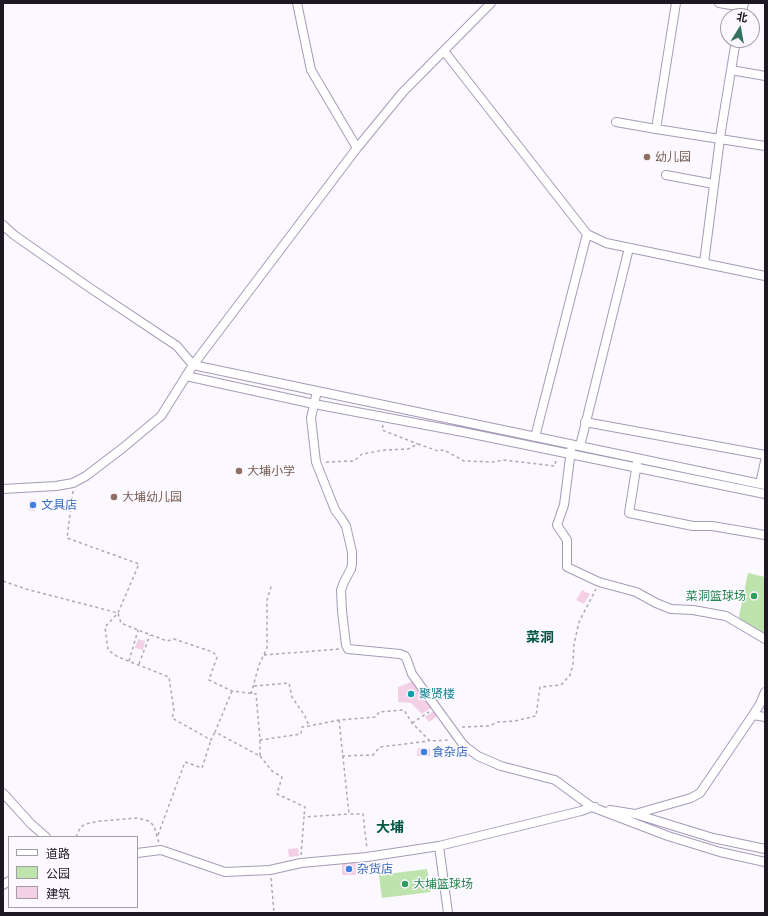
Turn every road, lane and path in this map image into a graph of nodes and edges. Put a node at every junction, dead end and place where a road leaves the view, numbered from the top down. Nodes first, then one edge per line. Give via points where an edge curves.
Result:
1 (297, 3) edge
2 (491, 3) edge
3 (676, 3) edge
4 (719, 3) edge
5 (743, 5) edge
6 (735, 48) edge
7 (444, 51) junction
8 (731, 70) junction
9 (765, 76) edge
10 (616, 122) dead end
11 (656, 129) junction
12 (720, 139) junction
13 (765, 146) edge
14 (357, 148) junction
15 (666, 175) dead end
16 (714, 184) junction
17 (3, 226) edge
18 (587, 234) junction
19 (629, 248) junction
20 (704, 263) junction
21 (765, 276) edge
22 (193, 365) junction
23 (186, 376) junction
24 (317, 391) junction
25 (314, 404) junction
26 (385, 417) junction
27 (586, 422) junction
28 (535, 437) junction
29 (418, 444) junction
30 (576, 445) junction
31 (558, 452) junction
32 (570, 454) junction
33 (765, 455) edge
34 (638, 458) junction
35 (765, 461) edge
36 (316, 462) junction
37 (636, 468) junction
38 (73, 483) junction
39 (763, 484) edge
40 (3, 490) edge
41 (765, 494) edge
42 (765, 535) edge
43 (3, 581) edge
44 (599, 582) junction
45 (272, 584) dead end
46 (118, 613) junction
47 (138, 630) junction
48 (150, 635) junction
49 (765, 639) edge
50 (348, 648) junction
51 (264, 655) junction
52 (129, 661) junction
53 (139, 664) junction
54 (254, 686) junction
55 (232, 691) junction
56 (765, 692) edge
57 (251, 694) junction
58 (437, 707) junction
59 (753, 715) junction
60 (765, 717) edge
61 (339, 720) junction
62 (412, 723) junction
63 (309, 726) junction
64 (452, 728) junction
65 (215, 732) junction
66 (459, 739) junction
67 (210, 740) junction
68 (260, 740) junction
69 (430, 741) junction
70 (260, 756) junction
71 (342, 756) junction
72 (3, 792) edge
73 (592, 806) junction
74 (349, 814) junction
75 (304, 817) junction
76 (634, 819) junction
77 (45, 836) edge
78 (76, 836) edge
79 (158, 836) junction
80 (439, 846) junction
81 (765, 849) edge
82 (161, 850) junction
83 (138, 853) edge
84 (367, 857) junction
85 (765, 862) edge
86 (301, 863) junction
87 (270, 870) junction
88 (274, 913) edge
89 (448, 913) edge

1 - 14 street via 311,70
2 - 7 street
3 - 11 street
4 - 5 street
6 - 8 street
7 - 14 street via 404,92
7 - 18 street
8 - 9 street
8 - 12 street
10 - 11 street
11 - 12 street
12 - 13 street
12 - 16 street
14 - 22 street
15 - 16 street
16 - 20 street
17 - 22 street via 177,346
18 - 19 street via 606,243
18 - 28 street
19 - 20 street
19 - 27 street
20 - 21 street
22 - 23 street
22 - 24 street
23 - 25 street
23 - 38 street via 161,416 86,476
24 - 25 street
24 - 28 street
25 - 26 street
25 - 36 street via 311,418
26 - 29 path via 382,430
26 - 31 street
27 - 30 street
27 - 33 street
28 - 30 street
29 - 31 path via 438,451 444,450 464,461 503,460 555,466
29 - 36 path via 408,449 362,454 354,461
30 - 32 street
30 - 34 street
31 - 32 street
32 - 37 street
32 - 44 street via 564,505 557,525 567,540 567,567
34 - 37 street
34 - 39 street
35 - 39 street
36 - 50 street via 334,510 346,526 352,552 351,569 341,590
37 - 41 street
37 - 42 street via 629,513 693,526 712,526
38 - 40 street
38 - 46 path via 67,538 139,564
43 - 46 path
44 - 49 street via 636,592 671,609 726,616
44 - 64 path via 579,622 570,674 561,685 540,687 536,716 498,722 489,726
45 - 51 path via 267,600 267,648
46 - 47 path via 121,623
46 - 52 path via 105,627 108,650
47 - 48 path
47 - 52 path
48 - 53 path
48 - 55 path via 174,639 213,652 217,657 209,680
50 - 51 path
50 - 58 street via 404,656 408,660 412,674
51 - 54 path
52 - 53 path
53 - 67 path via 169,677 174,711 172,718
54 - 57 path
54 - 63 path via 289,683 292,697
55 - 57 path
55 - 65 path
56 - 59 street
57 - 68 path via 256,694
58 - 62 path
58 - 64 street
59 - 60 street
59 - 76 street via 700,793
61 - 62 path via 376,717 379,712 404,710
61 - 63 path
61 - 71 path
62 - 69 path
63 - 68 path via 302,727 301,734
64 - 66 street
65 - 67 path
65 - 70 path
66 - 69 path
66 - 73 street via 478,756 501,766 555,780
67 - 79 path via 202,768 185,762
68 - 70 path
69 - 71 path via 380,747 373,755
70 - 75 path via 272,771 282,777 277,794 305,807
71 - 74 path
72 - 77 street
73 - 76 street
73 - 80 street via 581,811
74 - 75 path
74 - 84 path via 363,814
75 - 86 path
76 - 81 street
76 - 85 street via 695,844
78 - 79 path via 85,824 100,820 137,818 154,826
79 - 82 path
80 - 84 street
80 - 89 street
82 - 83 street
82 - 87 street via 225,872
84 - 86 street
86 - 87 street
87 - 88 path

